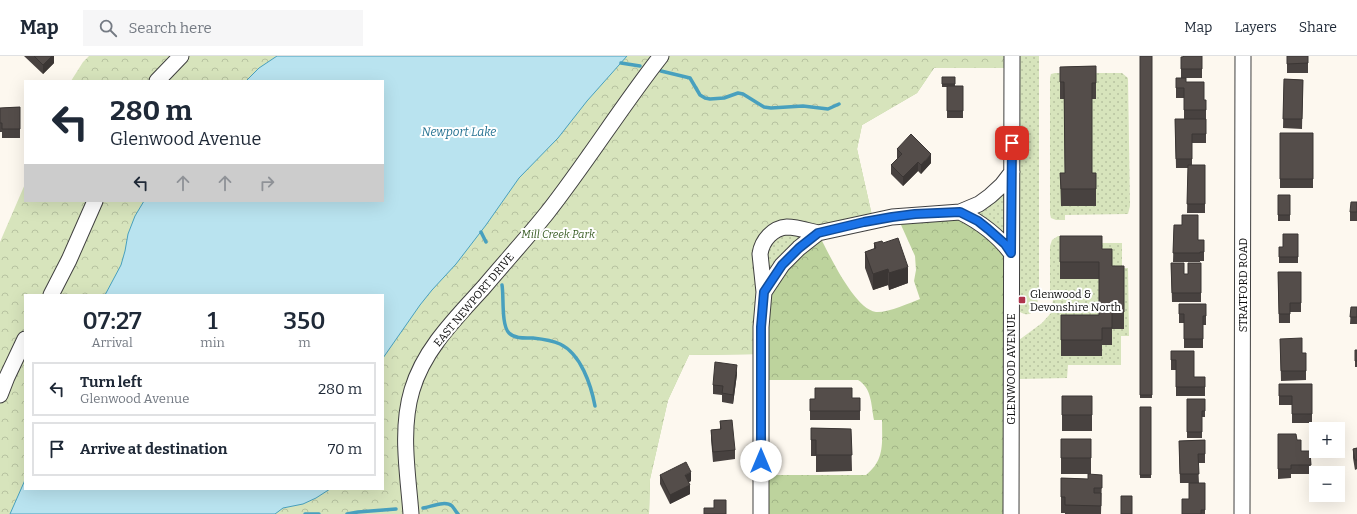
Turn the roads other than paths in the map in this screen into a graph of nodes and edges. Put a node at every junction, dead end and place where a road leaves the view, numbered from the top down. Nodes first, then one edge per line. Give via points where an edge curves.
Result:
1 (181, 56) edge
2 (661, 56) edge
3 (1012, 56) edge
4 (1243, 56) edge
5 (158, 80) edge
6 (1012, 172) junction
7 (95, 202) edge
8 (960, 212) junction
9 (818, 233) junction
10 (1011, 253) junction
11 (764, 292) junction
12 (51, 294) edge
13 (24, 341) edge
14 (0, 395) edge
15 (411, 514) edge
16 (761, 514) edge
17 (1011, 514) edge
18 (1242, 514) edge

1 - 5 street
2 - 15 street, EAST NEWPORT DRIVE via 547,212 458,316 418,373 408,408 406,446
3 - 6 street, GLENWOOD AVENUE
4 - 18 street, STRATFORD ROAD
6 - 8 street via 990,196
6 - 10 street, GLENWOOD AVENUE
7 - 12 street
8 - 9 street via 892,217
8 - 10 street via 988,229
9 - 11 street via 789,256
9 - 11 street via 788,227 771,233 765,240 760,254
10 - 17 street, GLENWOOD AVENUE
11 - 16 street via 761,327
13 - 14 street

